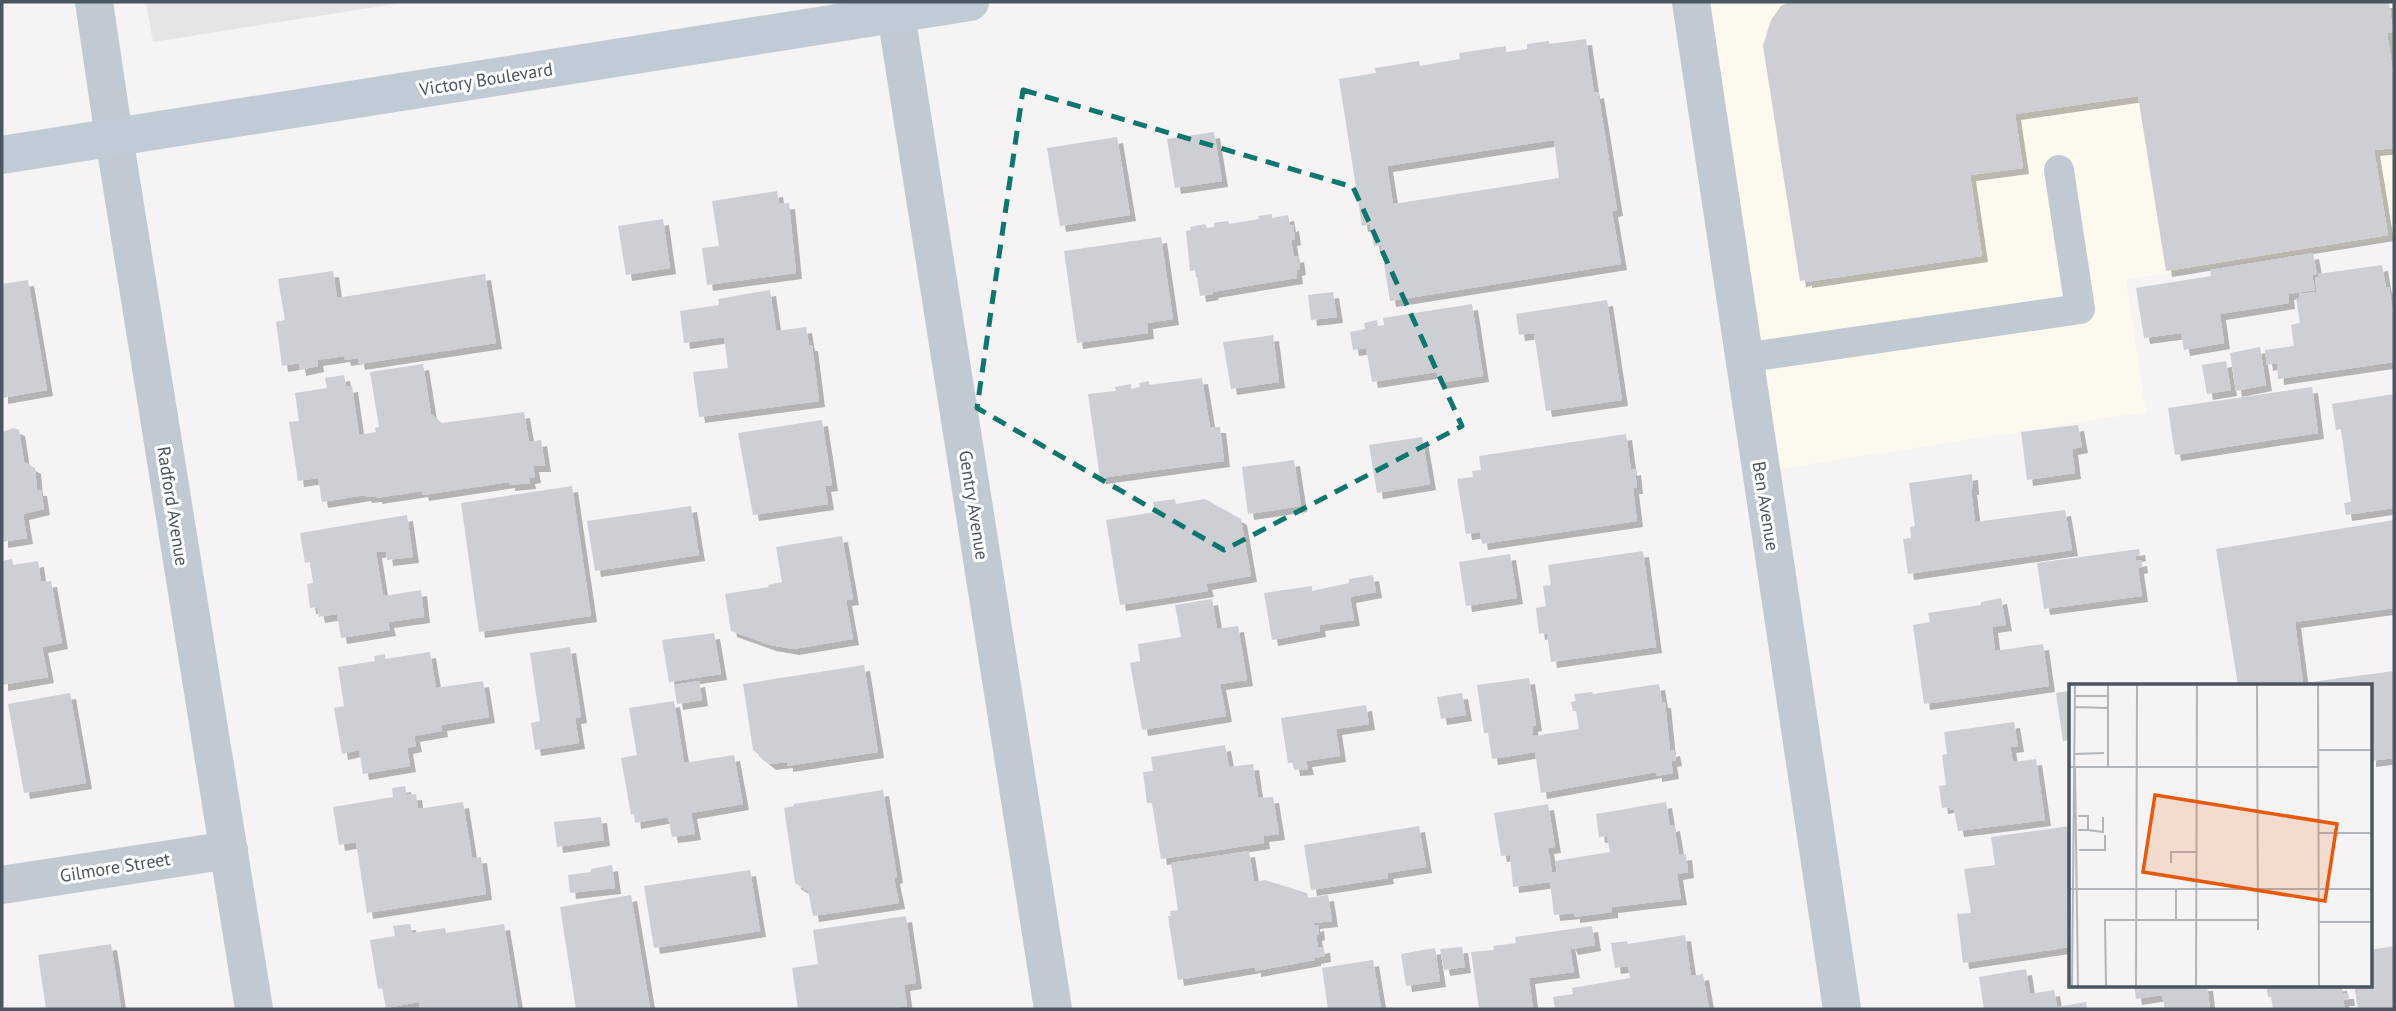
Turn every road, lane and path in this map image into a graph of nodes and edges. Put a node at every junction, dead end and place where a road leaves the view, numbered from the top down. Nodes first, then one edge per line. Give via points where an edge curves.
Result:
1 (94, 2) edge
2 (970, 2) edge
3 (1691, 2) edge
4 (895, 8) edge
5 (114, 137) junction
6 (2, 155) edge
7 (2059, 170) dead end
8 (1743, 358) junction
9 (229, 850) junction
10 (2, 885) edge
11 (254, 1009) edge
12 (1053, 1009) edge
13 (1842, 1009) edge

1 - 5 street, Radford Avenue
2 - 4 main road, Victory Boulevard
3 - 8 street, Ben Avenue
4 - 5 main road, Victory Boulevard
4 - 12 street, Gentry Avenue
5 - 6 main road, Victory Boulevard
5 - 9 street, Radford Avenue
7 - 8 lane via 2080,309
8 - 13 street, Ben Avenue
9 - 10 street, Gilmore Street
9 - 11 street, Radford Avenue

